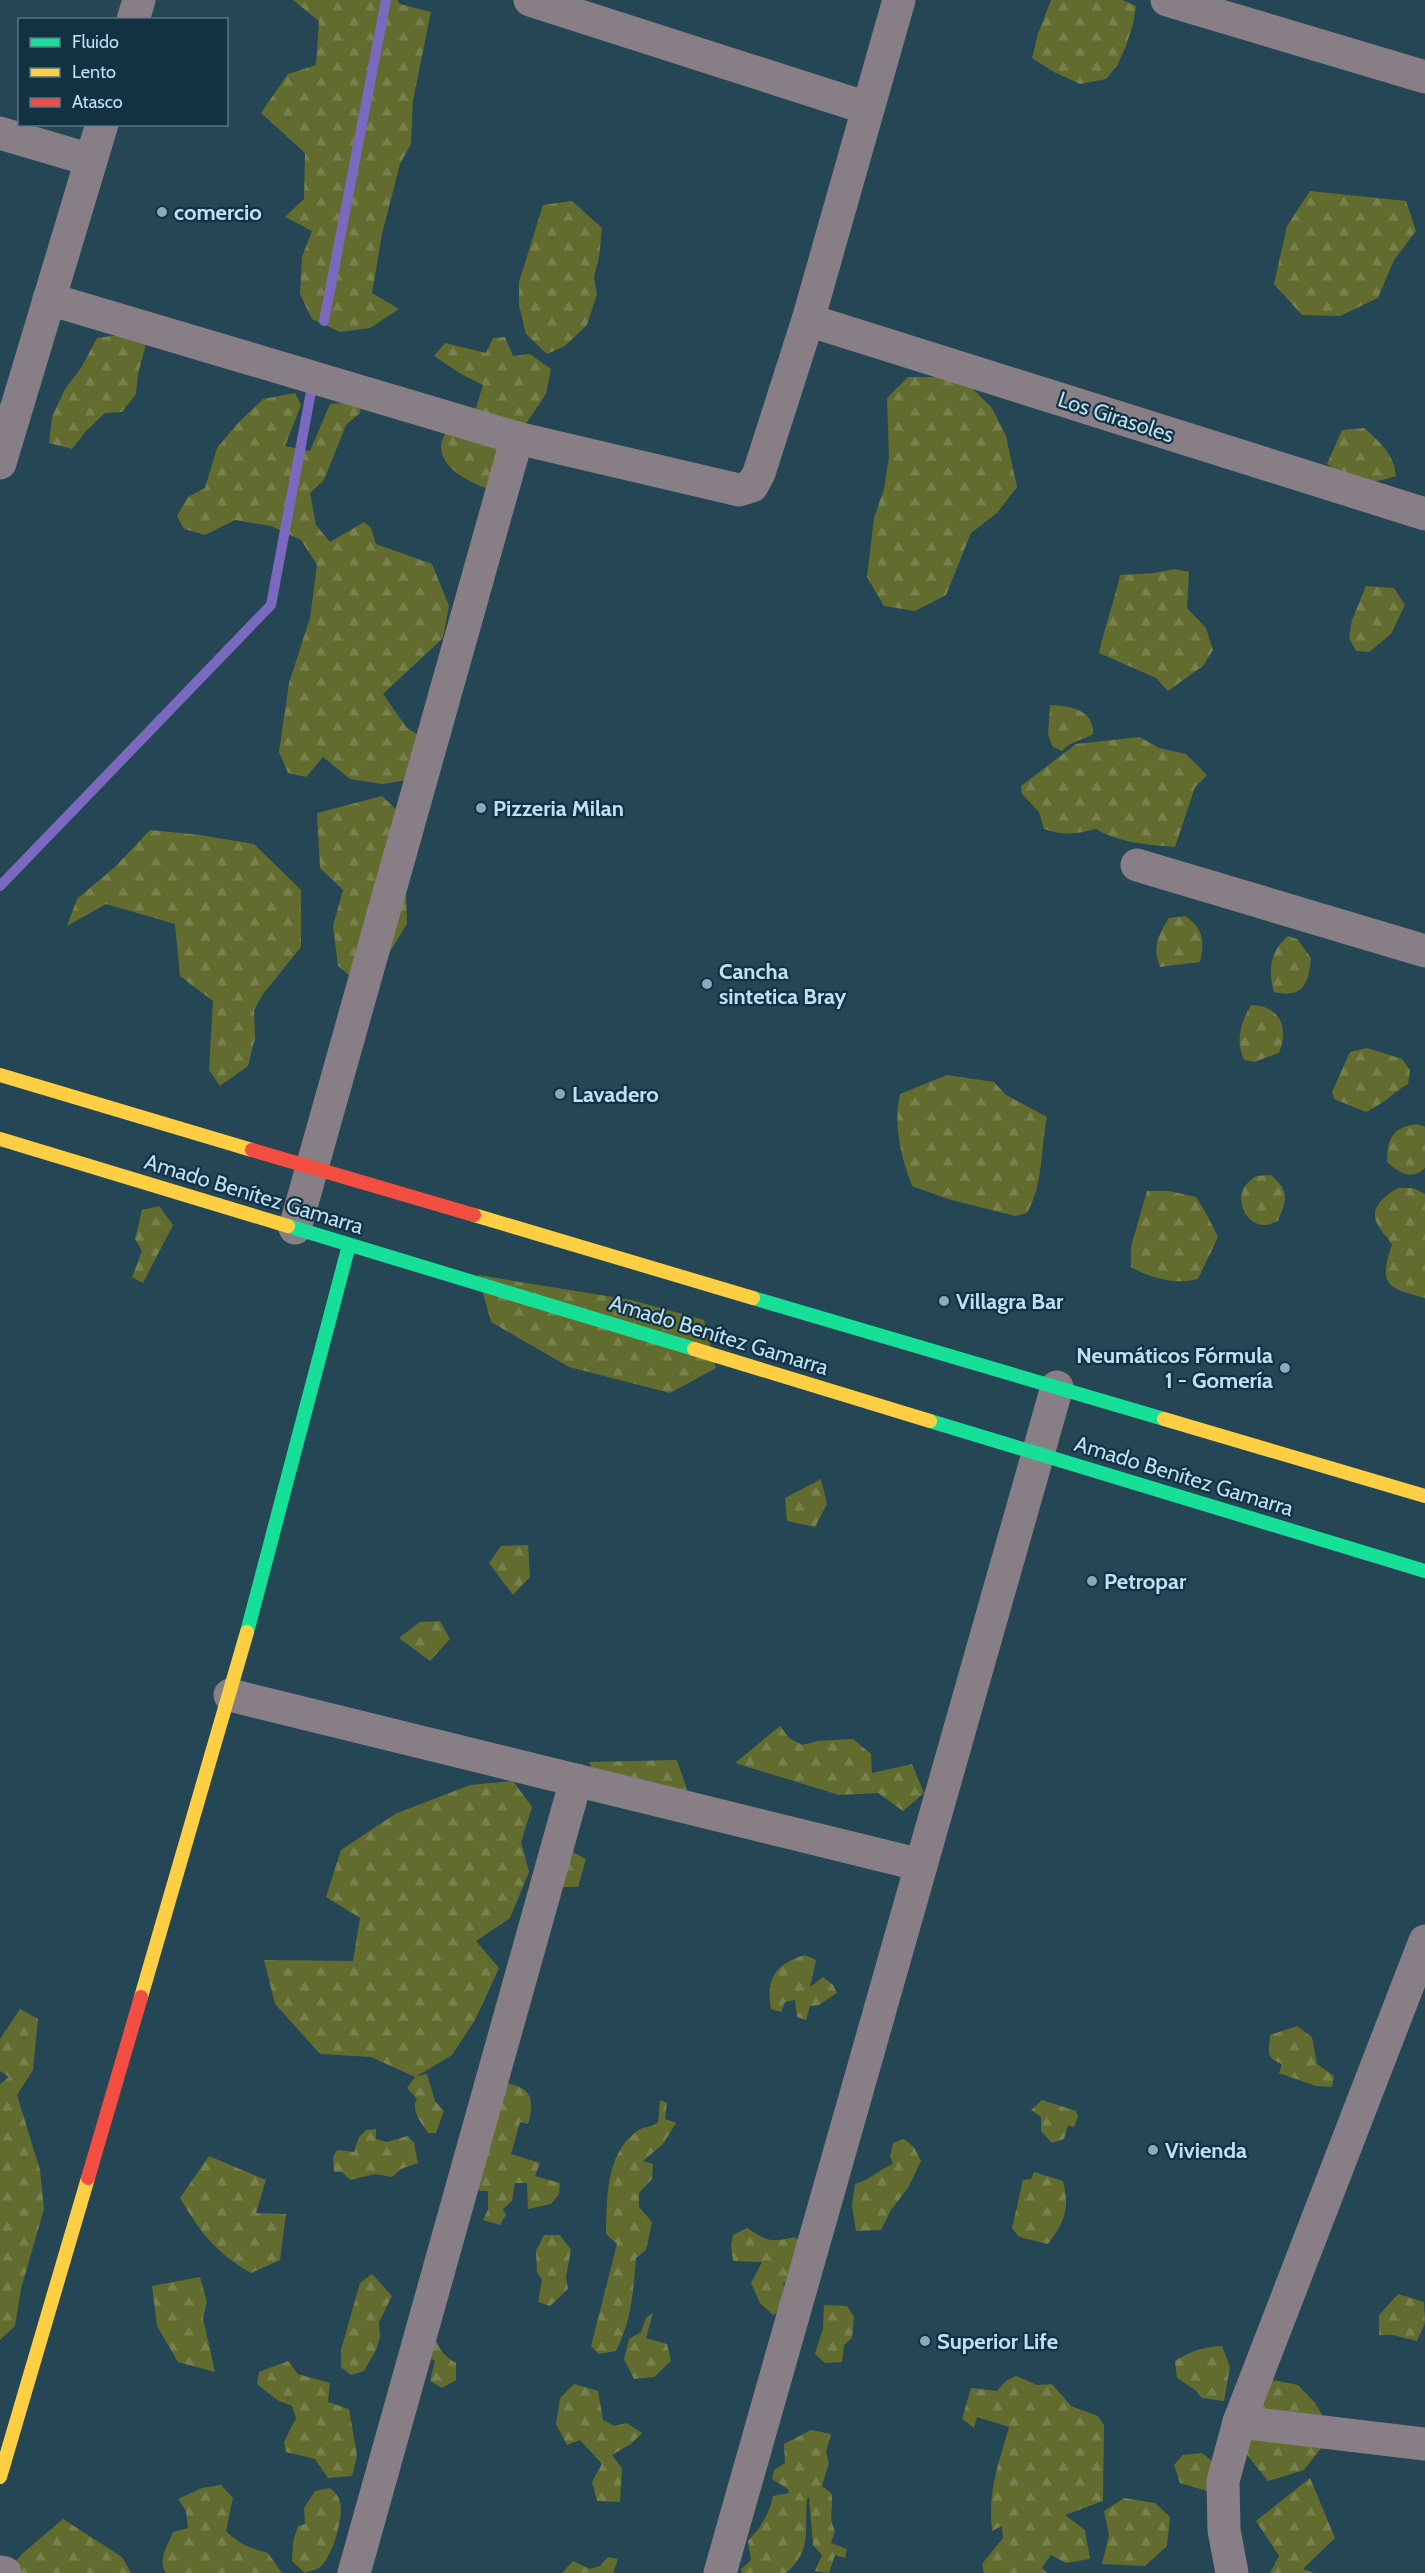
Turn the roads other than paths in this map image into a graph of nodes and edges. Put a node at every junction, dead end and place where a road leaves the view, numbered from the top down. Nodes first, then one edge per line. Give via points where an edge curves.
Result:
1 (139, 0) edge
2 (530, 0) edge
3 (899, 0) edge
4 (1167, 0) edge
5 (134, 18) edge
6 (1425, 77) edge
7 (867, 108) junction
8 (101, 126) edge
9 (0, 133) edge
10 (91, 160) junction
11 (49, 299) junction
12 (808, 320) junction
13 (517, 438) junction
14 (0, 463) edge
15 (1425, 514) edge
16 (1137, 865) dead end
17 (1425, 951) edge
18 (0, 1075) edge
19 (0, 1138) edge
20 (312, 1168) junction
21 (295, 1228) junction
22 (350, 1245) junction
23 (1057, 1387) junction
24 (1038, 1454) junction
25 (1424, 1492) edge
26 (1425, 1571) edge
27 (230, 1695) junction
28 (576, 1780) junction
29 (921, 1865) junction
30 (1425, 1941) edge
31 (1239, 2422) junction
32 (1425, 2444) edge
33 (0, 2477) edge
34 (0, 2572) edge
35 (5, 2573) edge
36 (354, 2573) edge
37 (720, 2573) edge
38 (1232, 2573) edge

1 - 5 street
2 - 7 street
3 - 7 street
4 - 6 street
7 - 12 street
8 - 10 street
9 - 10 street
10 - 11 street
11 - 13 street
11 - 14 street
12 - 13 street via 752,486 739,490
12 - 15 street, Los Girasoles
13 - 20 street
16 - 17 street
18 - 20 main road, Amado Benítez Gamarra
19 - 21 main road, Amado Benítez Gamarra
20 - 21 street
20 - 23 main road, Amado Benítez Gamarra
21 - 22 main road, Amado Benítez Gamarra
22 - 24 main road, Amado Benítez Gamarra
22 - 27 main road
23 - 24 street
23 - 25 main road, Amado Benítez Gamarra
24 - 26 main road, Amado Benítez Gamarra
24 - 29 street
27 - 28 street
27 - 33 main road
28 - 29 street
28 - 36 street
29 - 37 street
30 - 31 street
31 - 32 street
31 - 38 street via 1223,2481 1224,2530
34 - 35 street

